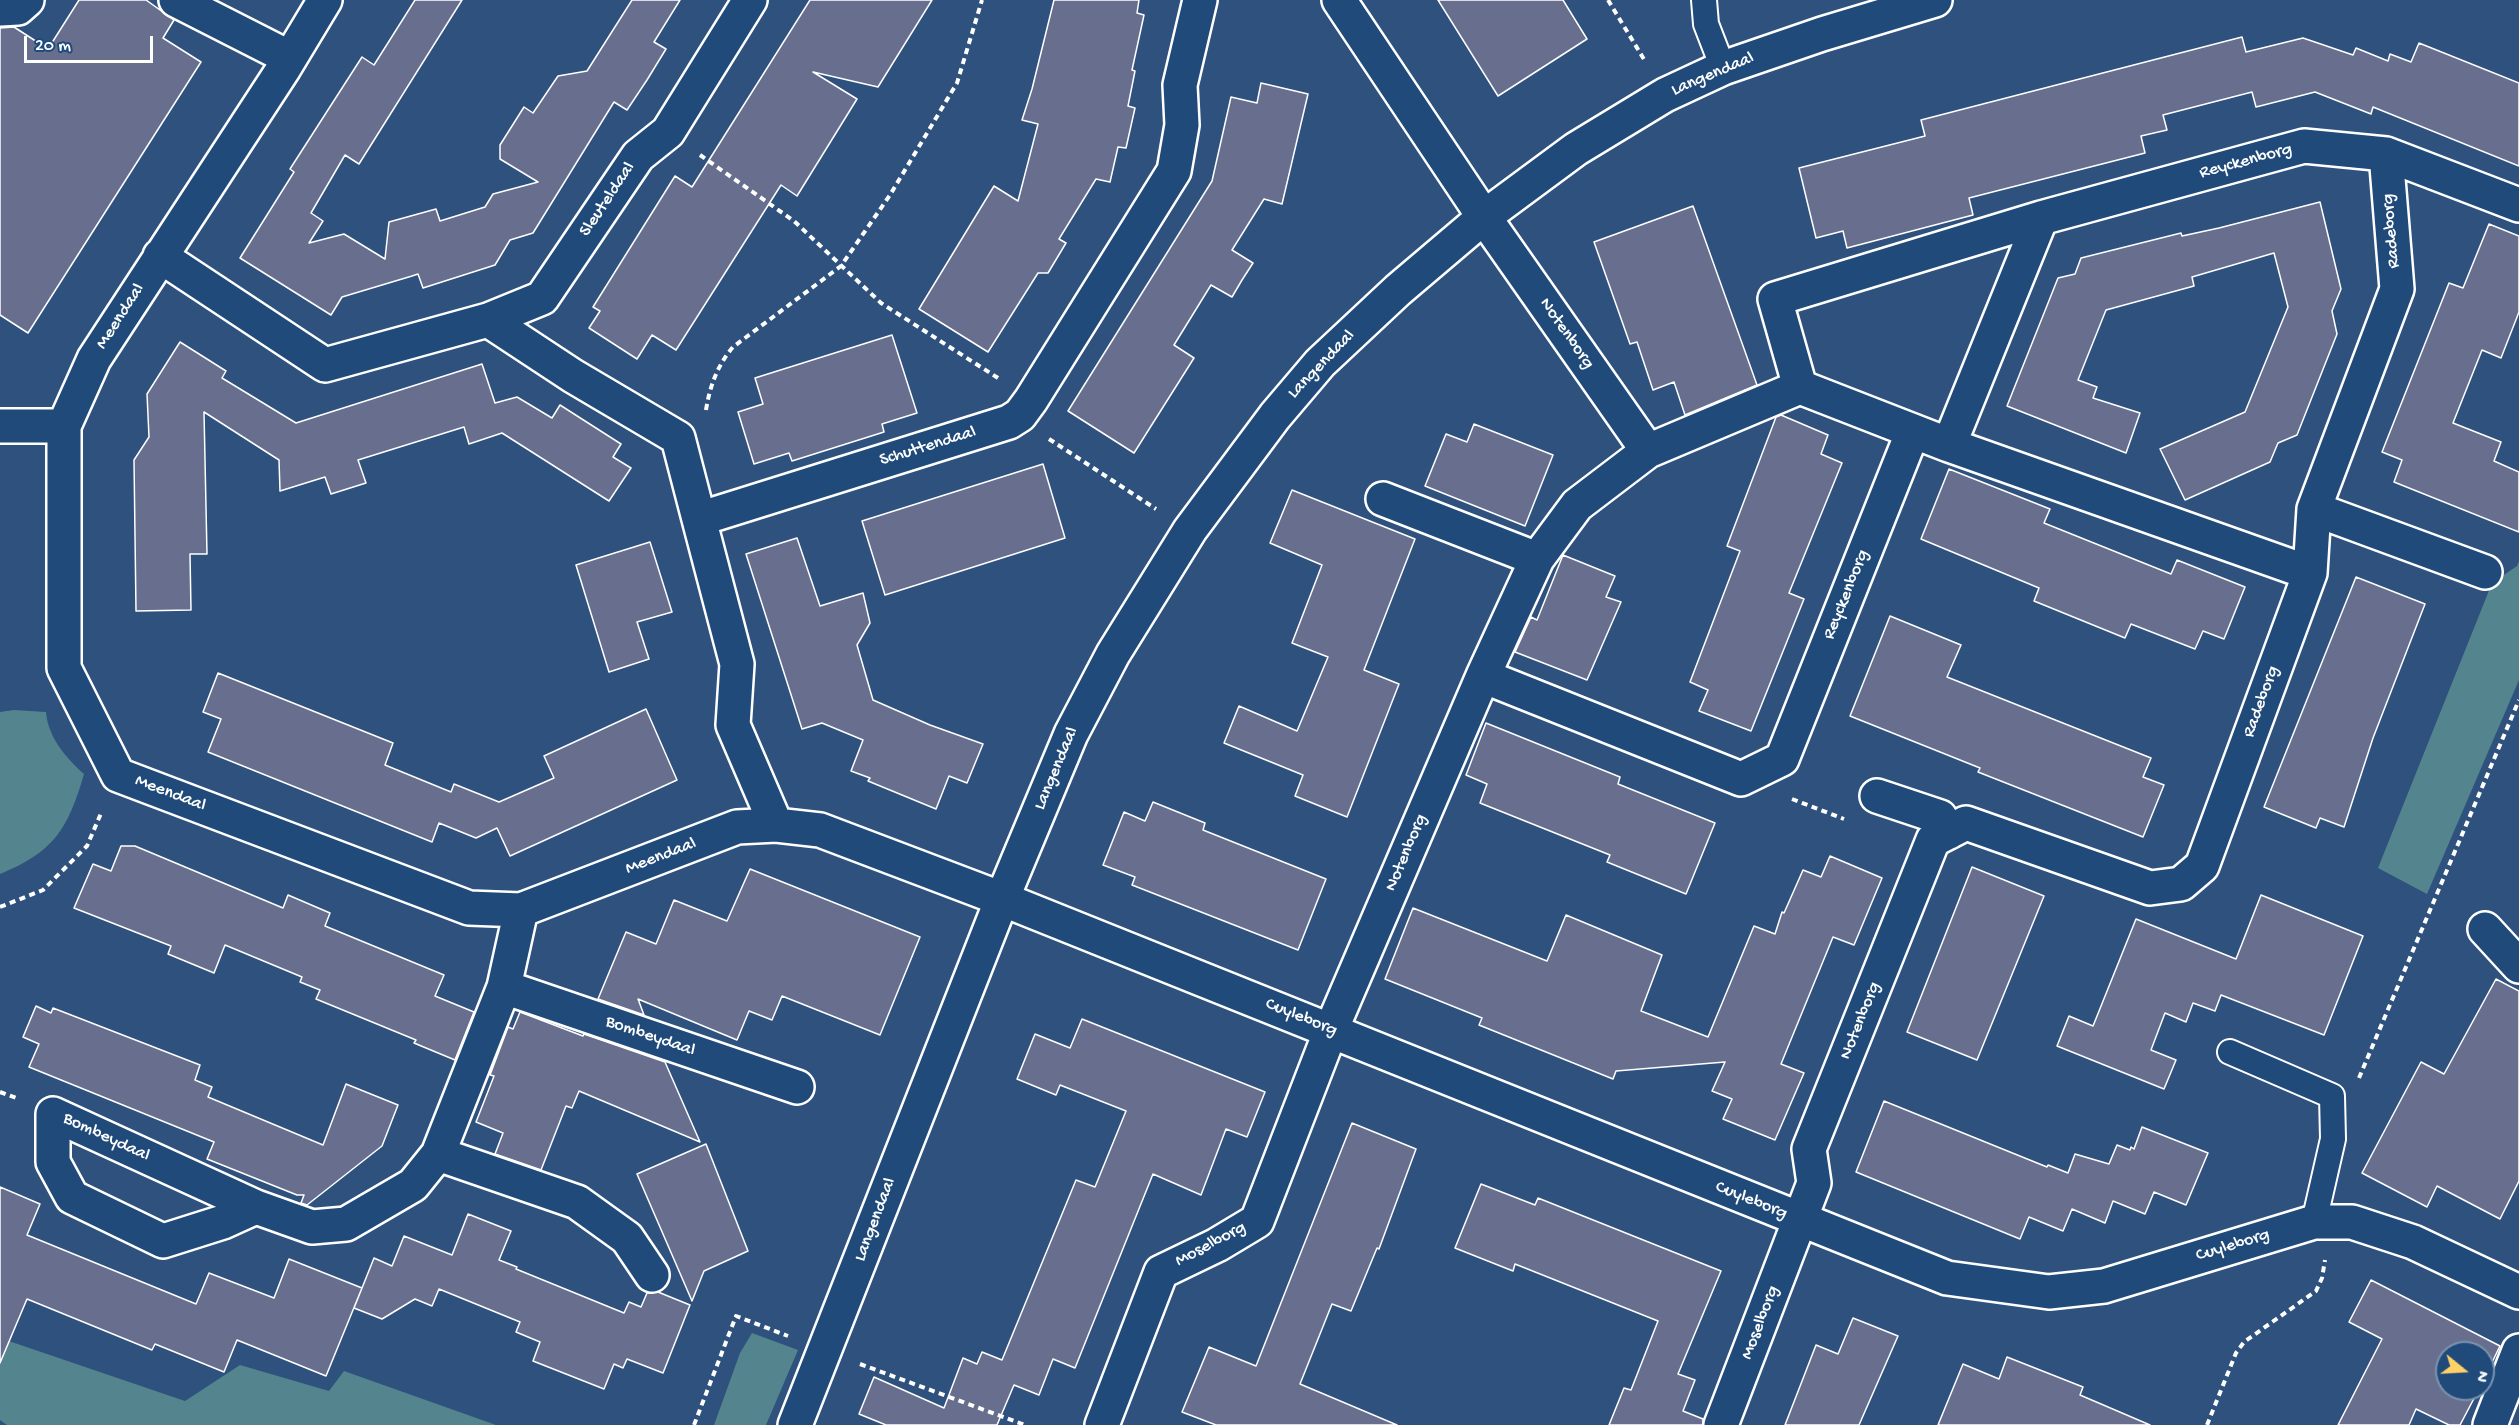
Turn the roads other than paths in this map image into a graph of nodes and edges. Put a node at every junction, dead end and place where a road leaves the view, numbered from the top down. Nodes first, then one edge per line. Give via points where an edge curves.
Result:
1 (27, 0) edge
2 (176, 0) edge
3 (325, 0) edge
4 (750, 0) edge
5 (1200, 0) edge
6 (1339, 0) edge
7 (1704, 0) edge
8 (1921, 1) edge
9 (0, 9) edge
10 (290, 58) junction
11 (1723, 68) junction
12 (2386, 154) junction
13 (2519, 205) edge
14 (1484, 217) junction
15 (2042, 218) junction
16 (160, 256) junction
17 (488, 320) junction
18 (1800, 387) junction
19 (0, 426) edge
20 (64, 426) junction
21 (1912, 431) junction
22 (1949, 445) junction
23 (1647, 451) junction
24 (1383, 499) dead end
25 (2314, 509) junction
26 (699, 519) junction
27 (1537, 559) junction
28 (2485, 572) dead end
29 (2310, 573) junction
30 (1484, 676) junction
31 (1877, 796) road end
32 (776, 825) junction
33 (1949, 832) junction
34 (1002, 899) junction
35 (521, 910) junction
36 (2485, 929) dead end
37 (2519, 966) edge
38 (504, 987) junction
39 (1331, 1030) junction
40 (2230, 1052) dead end
41 (797, 1087) dead end
42 (438, 1154) junction
43 (256, 1208) junction
44 (1801, 1221) junction
45 (2314, 1221) junction
46 (652, 1275) dead end
47 (2519, 1292) edge
48 (2519, 1350) edge
49 (795, 1425) edge
50 (1102, 1425) edge
51 (1721, 1425) edge
52 (2490, 1425) edge

1 - 9 street via 18,8
2 - 10 street
3 - 10 street, Meendaal
4 - 17 street, Sleuteldaal via 668,132 638,156 542,298
5 - 26 street, Schuttendaal via 1180,85 1182,125 1174,171 1026,408 1009,422
6 - 14 street
7 - 11 lane via 1706,24
8 - 11 street, Langendaal
10 - 16 street, Meendaal
11 - 14 street, Langendaal via 1665,95 1576,149
12 - 13 street, Reyckenborg
12 - 15 street, Reyckenborg via 2304,146
12 - 25 street, Radeborg via 2397,290
14 - 23 street, Notenborg
14 - 34 street, Langendaal via 1320,363 1190,530 1113,654 1071,734
15 - 18 street, Reyckenborg via 1775,299
15 - 22 street
16 - 17 street, Sleuteldaal via 325,365
16 - 20 street, Meendaal via 94,359
17 - 26 street via 678,438
18 - 21 street
18 - 23 street, Notenborg
19 - 20 street
20 - 35 street, Meendaal via 64,668 118,775 468,908
21 - 22 street
21 - 30 street, Reyckenborg via 1782,759 1741,779
22 - 29 street
23 - 27 street, Notenborg via 1577,505
24 - 27 street
25 - 28 street
25 - 29 street, Radeborg
26 - 32 street via 737,664 733,725
27 - 30 street, Notenborg
29 - 33 street, Radeborg via 2202,866 2181,884 2150,888 1966,823
30 - 39 street, Notenborg
31 - 33 street via 1940,817
32 - 34 street, Meendaal via 820,830
32 - 35 street, Meendaal via 737,827
33 - 44 street, Notenborg via 1933,840 1809,1149 1814,1183
34 - 39 street, Cuyleborg
34 - 49 street, Langendaal
35 - 38 street, Bombeydaal
36 - 37 street
38 - 41 street, Bombeydaal
38 - 42 street, Bombeydaal
39 - 44 street, Cuyleborg
39 - 50 street, Moselborg via 1257,1221 1161,1272
40 - 45 lane via 2332,1096 2333,1139
42 - 43 street, Bombeydaal via 413,1185 346,1224 312,1227
42 - 46 street via 577,1203 627,1238
43 - 43 street, Bombeydaal via 159,1162 53,1114 53,1162 72,1197 163,1241
44 - 45 street, Cuyleborg via 1947,1278 2049,1292 2104,1286
44 - 51 street, Moselborg
45 - 47 street, Cuyleborg via 2352,1222 2413,1242
48 - 52 street

